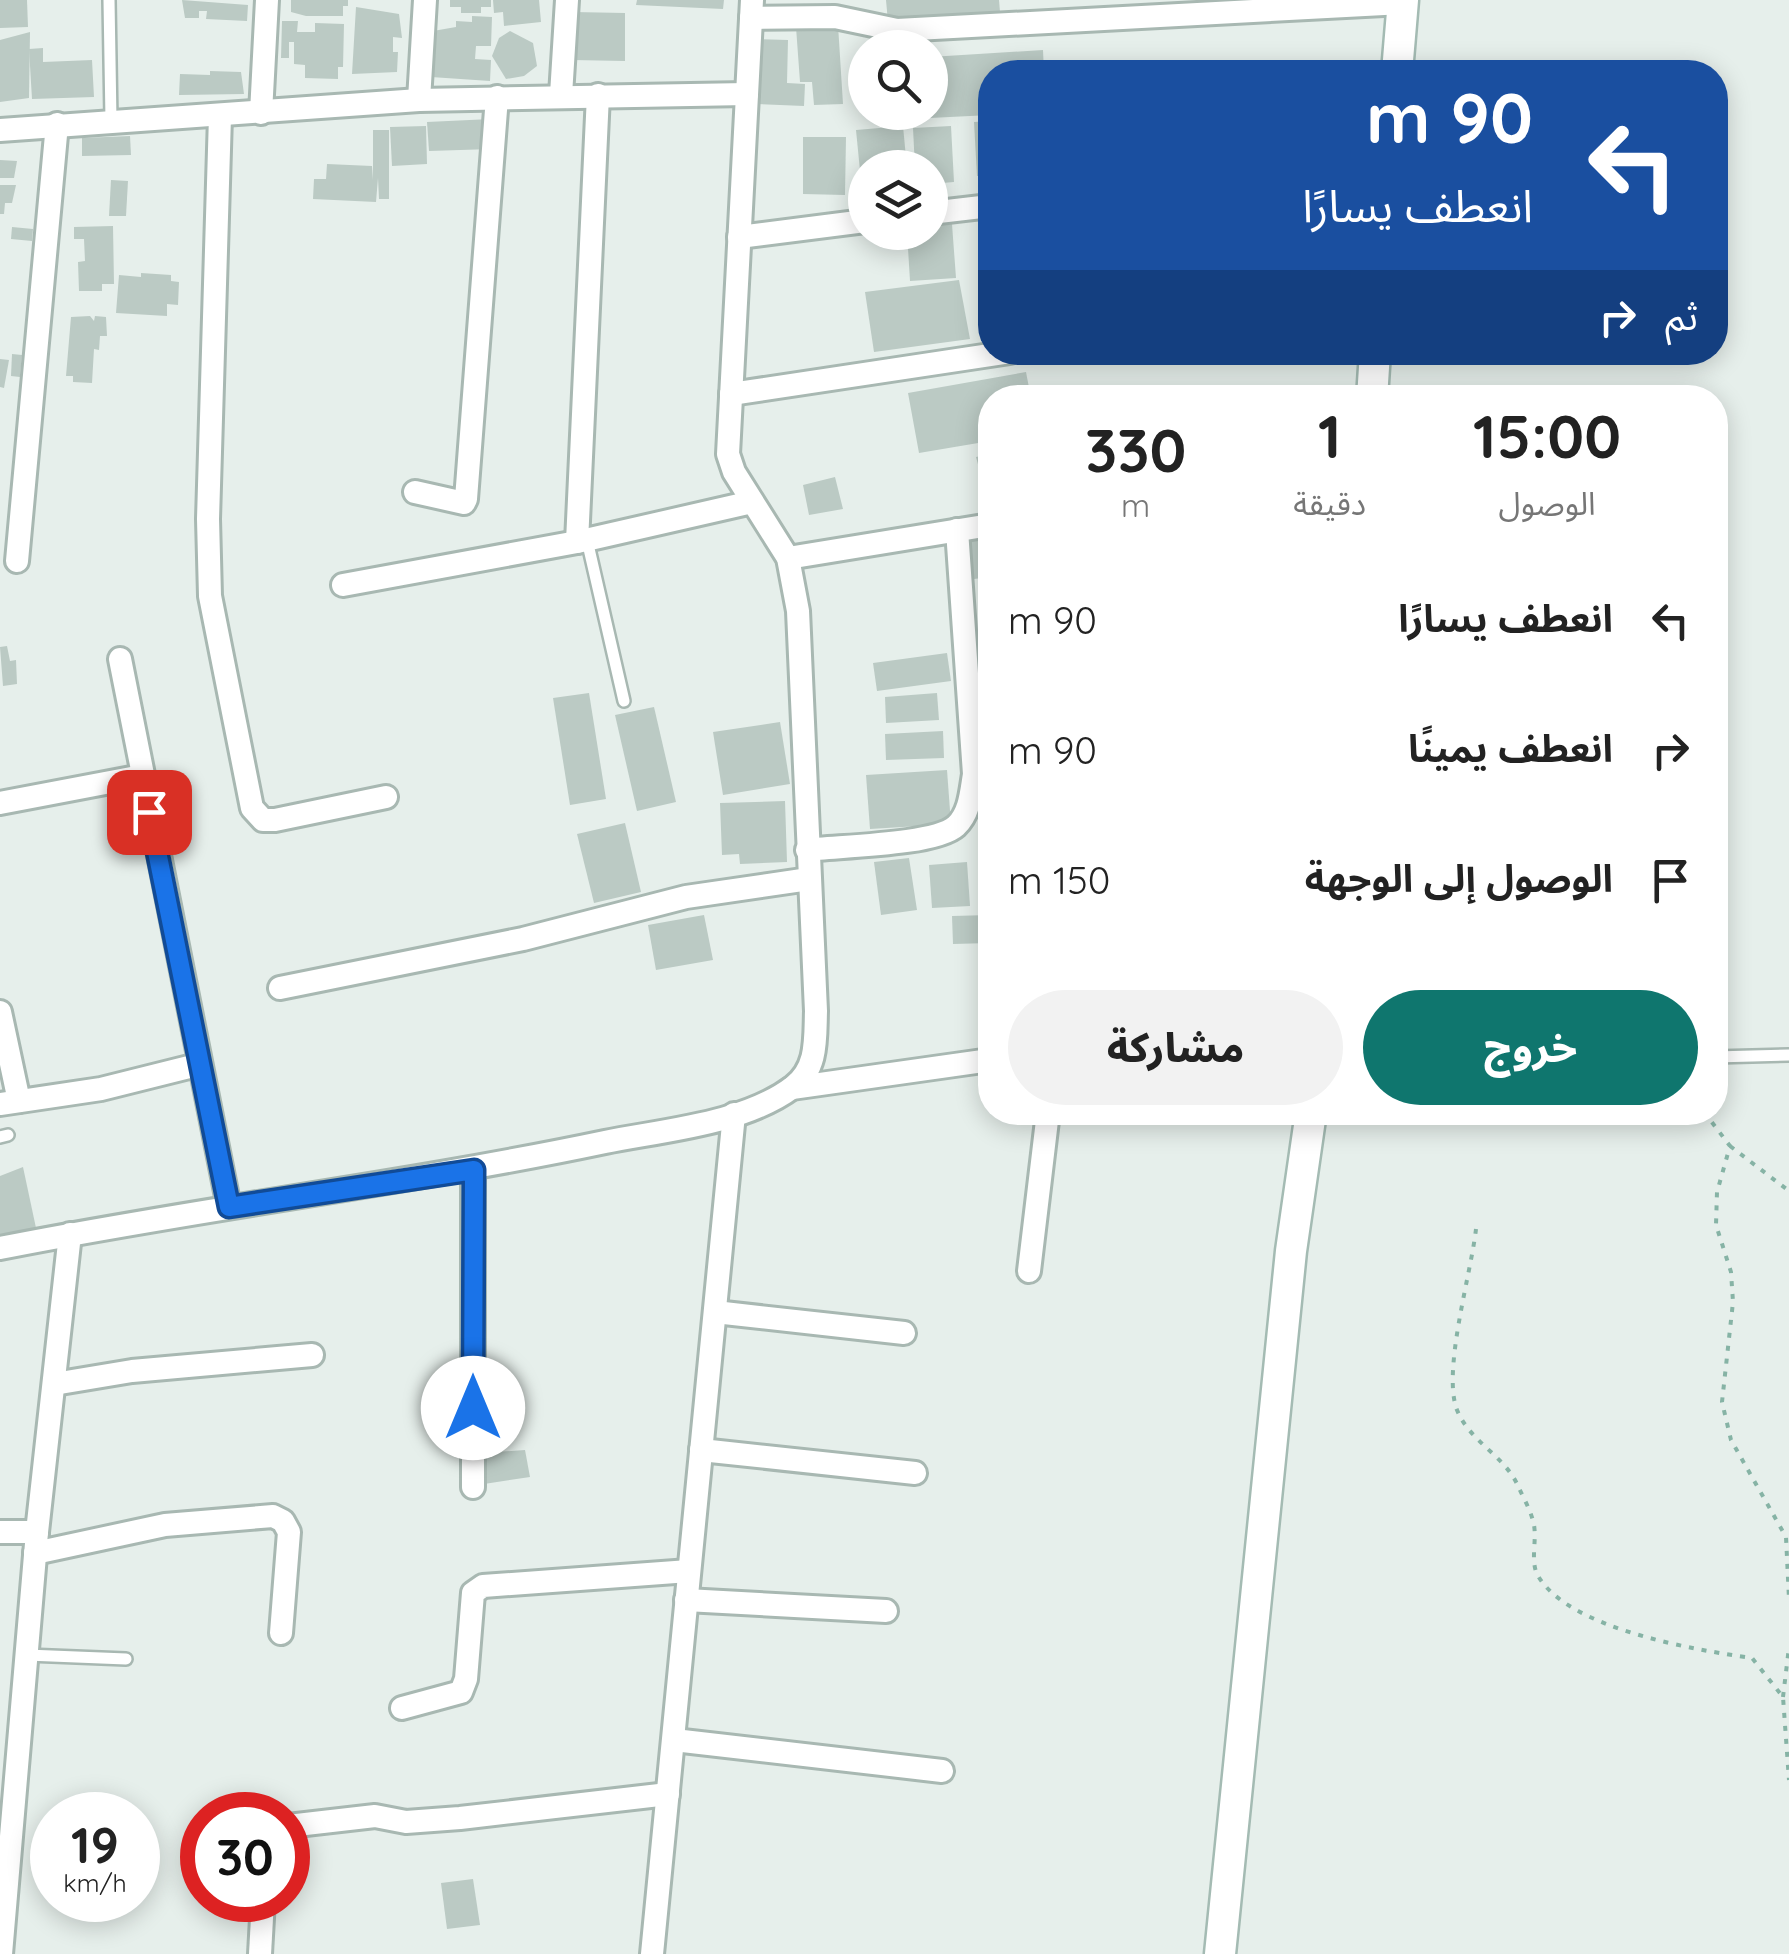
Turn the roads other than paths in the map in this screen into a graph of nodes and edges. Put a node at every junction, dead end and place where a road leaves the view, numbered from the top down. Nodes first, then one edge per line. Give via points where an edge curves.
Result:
1 (109, 0) edge
2 (267, 0) edge
3 (425, 0) edge
4 (566, 0) edge
5 (1403, 1) edge
6 (751, 9) edge
7 (1398, 60) edge
8 (747, 94) junction
9 (561, 95) junction
10 (598, 95) junction
11 (497, 97) junction
12 (419, 100) junction
13 (261, 113) junction
14 (220, 116) junction
15 (110, 120) junction
16 (57, 124) junction
17 (0, 130) edge
18 (978, 207) edge
19 (948, 211) edge
20 (848, 224) edge
21 (739, 237) junction
22 (978, 357) edge
23 (731, 394) junction
24 (415, 492) dead end
25 (752, 502) junction
26 (978, 527) edge
27 (956, 530) junction
28 (582, 541) junction
29 (788, 558) junction
30 (17, 562) dead end
31 (343, 585) dead end
32 (120, 659) dead end
33 (624, 701) dead end
34 (978, 737) edge
35 (142, 776) junction
36 (978, 784) edge
37 (386, 798) dead end
38 (0, 803) edge
39 (808, 850) junction
40 (809, 879) junction
41 (280, 988) dead end
42 (0, 1012) edge
43 (1789, 1055) edge
44 (1728, 1057) edge
45 (978, 1062) edge
46 (197, 1065) junction
47 (792, 1088) junction
48 (9, 1102) edge
49 (734, 1114) junction
50 (1046, 1125) edge
51 (1309, 1125) edge
52 (474, 1170) junction
53 (229, 1207) junction
54 (70, 1234) junction
55 (0, 1248) edge
56 (1029, 1271) dead end
57 (715, 1312) junction
58 (904, 1334) dead end
59 (312, 1355) dead end
60 (54, 1384) junction
61 (701, 1450) junction
62 (915, 1474) dead end
63 (473, 1487) dead end
64 (0, 1532) edge
65 (36, 1542) junction
66 (689, 1570) junction
67 (686, 1600) junction
68 (886, 1610) dead end
69 (280, 1634) dead end
70 (27, 1654) junction
71 (126, 1659) dead end
72 (402, 1708) dead end
73 (11, 1709) edge
74 (674, 1740) junction
75 (942, 1771) dead end
76 (668, 1794) junction
77 (310, 1823) edge
78 (262, 1922) edge
79 (1, 1954) edge
80 (260, 1954) edge
81 (652, 1954) edge
82 (1220, 1954) edge

1 - 15 lane
2 - 13 street
3 - 12 street
4 - 9 street
5 - 6 street via 897,30
5 - 7 street
6 - 8 street
8 - 10 street
8 - 21 street
9 - 10 street
9 - 11 street
10 - 28 street
11 - 12 street
11 - 24 street via 466,499 464,504
12 - 13 street
13 - 14 street
14 - 15 street
14 - 37 street via 210,596 252,808 263,820 276,820
15 - 16 street
16 - 17 street
16 - 30 street
18 - 19 street
20 - 21 street
21 - 23 street
22 - 23 street
23 - 25 street via 728,454
25 - 28 street
25 - 29 street
26 - 27 street
27 - 29 street
27 - 34 street
28 - 31 street
28 - 33 lane
29 - 39 street via 798,611
32 - 35 street
35 - 38 street
35 - 46 street
36 - 39 street via 954,828
39 - 40 street
40 - 41 street via 686,897 522,939
40 - 47 street via 814,1058
42 - 48 street
43 - 44 lane
45 - 47 street
46 - 48 street via 101,1089
46 - 53 street
47 - 49 street
49 - 52 street
49 - 57 street
50 - 56 street
51 - 82 street
52 - 53 street
52 - 63 street
53 - 54 street
54 - 55 street
54 - 60 street
57 - 58 street
57 - 61 street
59 - 60 street
60 - 65 street
61 - 62 street
61 - 66 street
64 - 65 street
65 - 69 street via 166,1525 283,1520 289,1532
65 - 70 street
66 - 67 street
66 - 72 street via 483,1586 473,1593 460,1692
67 - 68 street
67 - 74 street
70 - 71 lane
70 - 73 street
73 - 79 street
74 - 75 street
74 - 76 street
76 - 77 street via 460,1818 406,1822 374,1816
76 - 81 street
78 - 80 street

